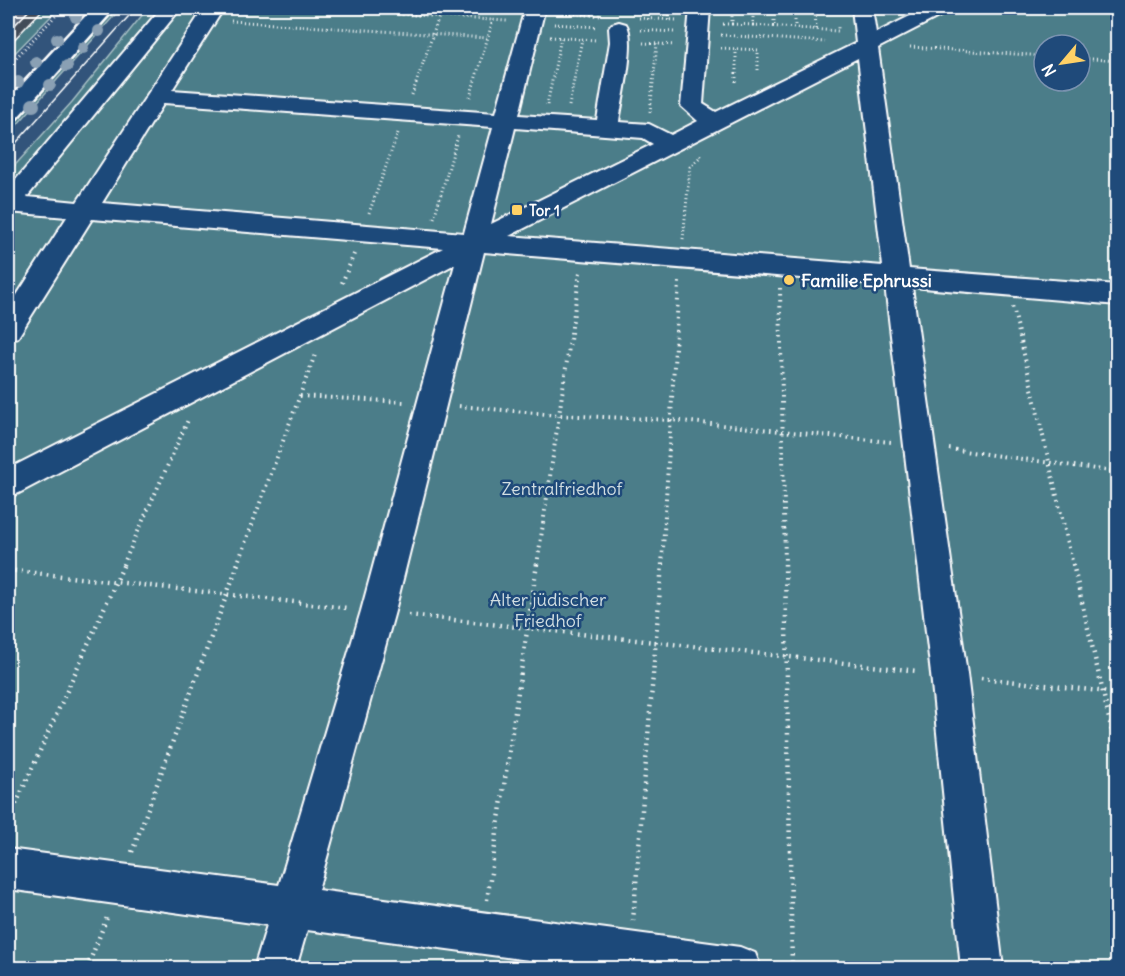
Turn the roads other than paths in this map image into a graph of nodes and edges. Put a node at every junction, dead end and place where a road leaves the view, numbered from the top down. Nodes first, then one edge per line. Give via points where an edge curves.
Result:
1 (104, 8) edge
2 (171, 8) edge
3 (536, 8) edge
4 (700, 8) edge
5 (941, 8) edge
6 (849, 13) edge
7 (210, 14) edge
8 (619, 35) road end
9 (867, 45) junction
10 (157, 96) junction
11 (8, 114) edge
12 (506, 121) junction
13 (714, 122) junction
14 (607, 128) junction
15 (674, 142) junction
16 (8, 204) edge
17 (82, 211) junction
18 (475, 243) junction
19 (896, 277) junction
20 (1118, 295) edge
21 (8, 330) edge
22 (8, 484) edge
23 (8, 869) edge
24 (292, 908) junction
25 (275, 969) edge
26 (740, 969) edge
27 (982, 969) edge

1 - 11 main road
2 - 16 lane
3 - 12 lane
4 - 13 lane via 692,106
5 - 9 lane
6 - 9 lane
7 - 10 lane
8 - 14 lane
9 - 13 lane
9 - 19 lane
10 - 12 lane
10 - 17 lane
12 - 14 lane
12 - 18 lane
13 - 15 lane
14 - 15 lane via 649,131
15 - 18 lane
16 - 17 lane
17 - 18 lane
17 - 21 lane
18 - 19 lane
18 - 22 lane
18 - 24 lane via 378,611
19 - 20 lane
19 - 27 lane via 949,674
23 - 24 lane
24 - 25 lane
24 - 26 lane

